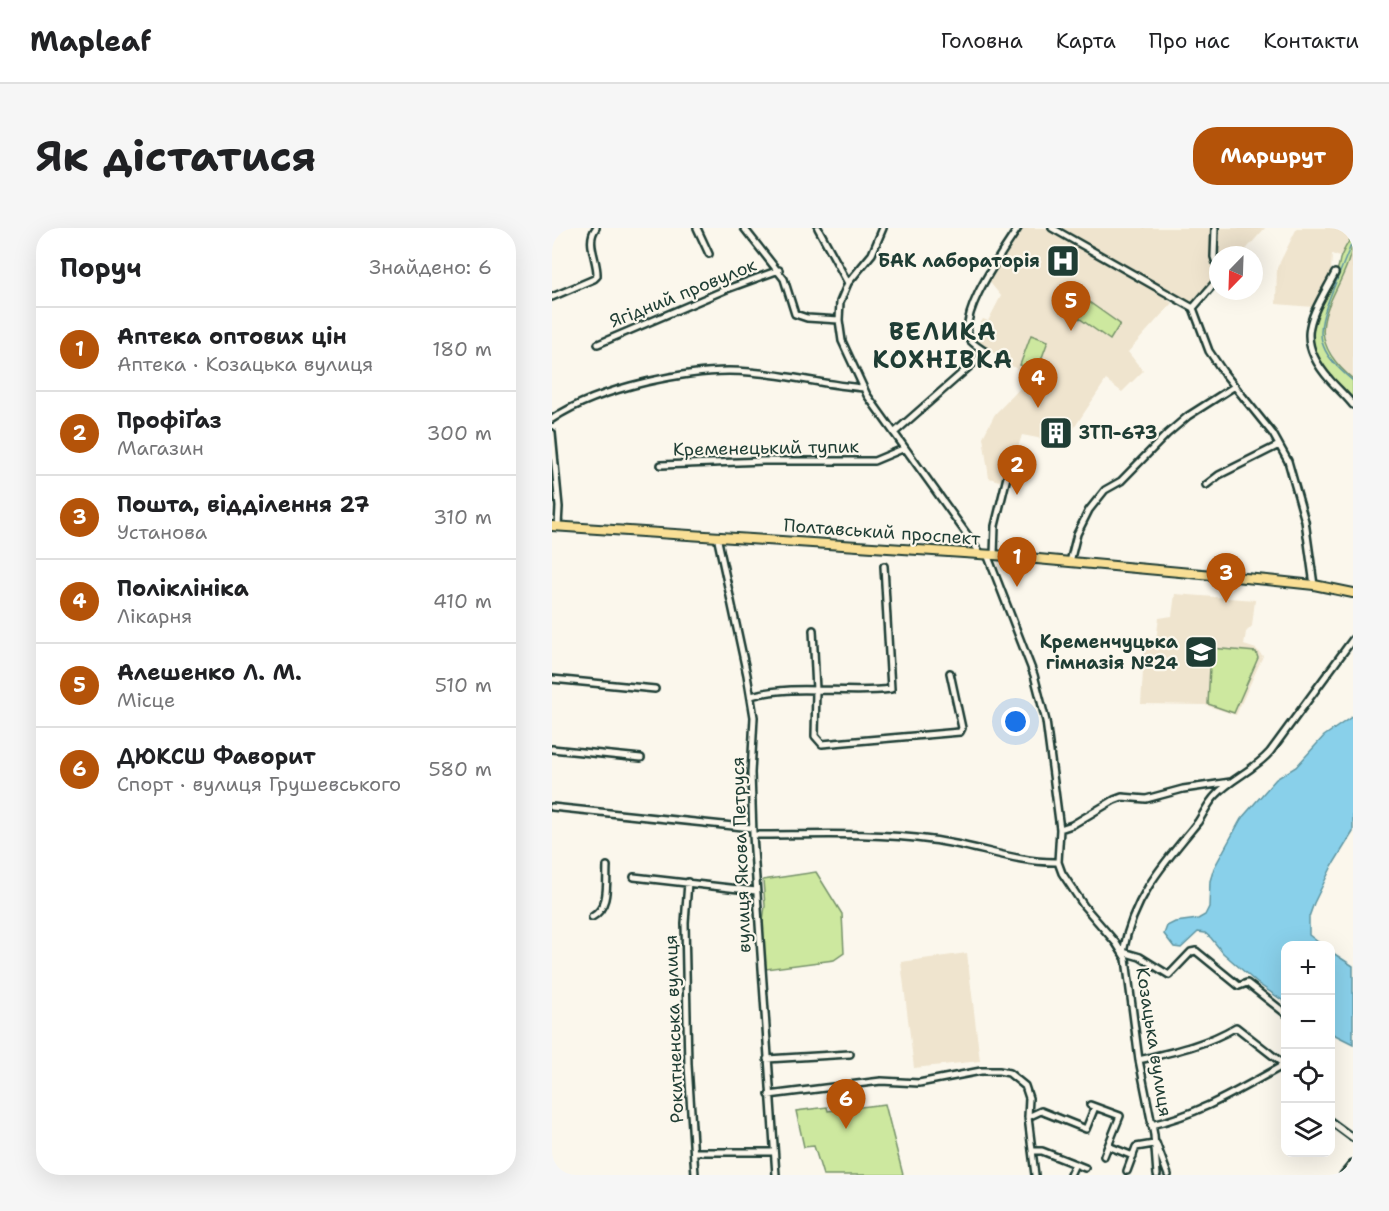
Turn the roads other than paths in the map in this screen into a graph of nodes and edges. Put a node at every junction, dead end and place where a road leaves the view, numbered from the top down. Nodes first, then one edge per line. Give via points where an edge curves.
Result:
1 (596, 228) edge
2 (697, 228) edge
3 (744, 228) edge
4 (818, 228) edge
5 (883, 228) edge
6 (1018, 228) edge
7 (1052, 228) edge
8 (1215, 228) edge
9 (1214, 246) edge
10 (709, 254) dead end
11 (779, 270) junction
12 (1335, 273) dead end
13 (848, 283) junction
14 (1209, 289) edge
15 (552, 297) edge
16 (1193, 308) junction
17 (839, 320) junction
18 (598, 344) dead end
19 (1235, 386) junction
20 (864, 388) junction
21 (1353, 405) edge
22 (552, 419) edge
23 (552, 433) edge
24 (894, 433) junction
25 (1280, 445) junction
26 (905, 448) junction
27 (661, 465) dead end
28 (1006, 477) dead end
29 (1206, 485) dead end
30 (555, 526) edge
31 (717, 536) junction
32 (987, 554) junction
33 (1070, 562) junction
34 (884, 566) dead end
35 (1314, 585) junction
36 (1353, 593) edge
37 (813, 630) dead end
38 (1353, 639) edge
39 (950, 673) dead end
40 (552, 679) edge
41 (655, 689) dead end
42 (816, 690) junction
43 (751, 696) junction
44 (552, 749) edge
45 (641, 758) dead end
46 (1233, 782) junction
47 (552, 807) edge
48 (753, 828) junction
49 (1060, 829) junction
50 (753, 835) junction
51 (1058, 862) junction
52 (607, 866) dead end
53 (634, 877) dead end
54 (688, 882) junction
55 (756, 891) junction
56 (592, 917) dead end
57 (1123, 952) junction
58 (1281, 1010) edge
59 (850, 1054) dead end
60 (767, 1059) junction
61 (1139, 1060) junction
62 (1281, 1063) edge
63 (1281, 1068) edge
64 (770, 1095) junction
65 (1028, 1117) junction
66 (1151, 1125) junction
67 (1335, 1125) edge
68 (1154, 1135) junction
69 (1353, 1138) edge
70 (1154, 1144) junction
71 (1108, 1146) junction
72 (1032, 1151) junction
73 (694, 1152) junction
74 (774, 1152) junction
75 (1104, 1156) dead end
76 (1133, 1156) junction
77 (1353, 1162) edge
78 (1075, 1164) junction
79 (1085, 1168) dead end
80 (1127, 1171) dead end
81 (695, 1175) edge
82 (776, 1175) edge
83 (1035, 1175) edge
84 (1070, 1175) edge
85 (1157, 1175) edge
86 (1168, 1175) edge
87 (1343, 1175) edge

1 - 15 street via 592,238 597,276
2 - 10 street
3 - 11 street
4 - 13 street
5 - 13 street via 872,254
6 - 24 street via 990,271 969,318 970,340 986,352
7 - 16 street
8 - 9 street
11 - 17 street via 798,317
11 - 18 street, Ягідний провулок
12 - 21 street via 1313,311 1309,341 1317,362
13 - 17 street via 840,302
14 - 16 street
16 - 19 street via 1209,351
17 - 20 street via 842,341
19 - 25 street
19 - 33 street via 1188,416 1121,481 1106,490 1081,526
20 - 22 street via 749,371 715,370 627,388 568,408
20 - 24 street
23 - 30 street via 559,507
24 - 26 street
25 - 29 street
25 - 35 street via 1305,522
26 - 27 street, Кременецький тупик via 874,461 764,460
26 - 32 street
28 - 32 street
30 - 31 highway, Полтавський проспект
31 - 32 highway, Полтавський проспект
31 - 43 street, вулиця Якова Петруся
32 - 33 highway, Полтавський проспект
32 - 49 street via 1040,698
33 - 35 highway, Полтавський проспект
34 - 42 street via 891,689
35 - 36 highway, Полтавський проспект
37 - 42 street
38 - 46 street via 1270,752
39 - 42 street via 962,728 954,733 822,744 815,735
40 - 41 street
42 - 43 street
43 - 48 street, вулиця Якова Петруся
44 - 45 street
46 - 49 street via 1146,799 1122,797
46 - 57 street via 1216,795 1149,885 1134,912
47 - 48 street
48 - 50 street, вулиця Якова Петруся
49 - 51 street
50 - 51 street via 929,839 1027,861
50 - 55 street, вулиця Якова Петруся
51 - 57 street, Козацька вулиця via 1084,906
52 - 56 street via 605,903
53 - 54 street
54 - 55 street
54 - 73 street, Рокитненська вулиця via 685,931
55 - 60 street, вулиця Якова Петруся
57 - 58 street via 1140,957 1169,975 1196,951 1239,986 1248,983
57 - 61 street, Козацька вулиця
59 - 60 street
60 - 64 street, вулиця Якова Петруся
61 - 62 street via 1197,1045 1236,1027
61 - 66 street, Козацька вулиця
63 - 66 street via 1213,1105
64 - 65 street via 881,1081 919,1083 999,1071 1009,1073 1025,1086
64 - 74 street, вулиця Якова Петруся
65 - 71 street via 1041,1111 1086,1129 1093,1106 1120,1116
65 - 72 street
66 - 68 street, Козацька вулиця
67 - 69 street
68 - 70 street, Козацька вулиця
68 - 86 street, Козацька вулиця
70 - 76 street via 1136,1147
70 - 85 street, Козацька вулиця
71 - 75 street
71 - 76 street
72 - 78 street
72 - 83 street
73 - 74 street
73 - 81 street, Рокитненська вулиця
74 - 82 street, вулиця Якова Петруся
76 - 80 street
77 - 87 street
78 - 79 street
78 - 84 street

